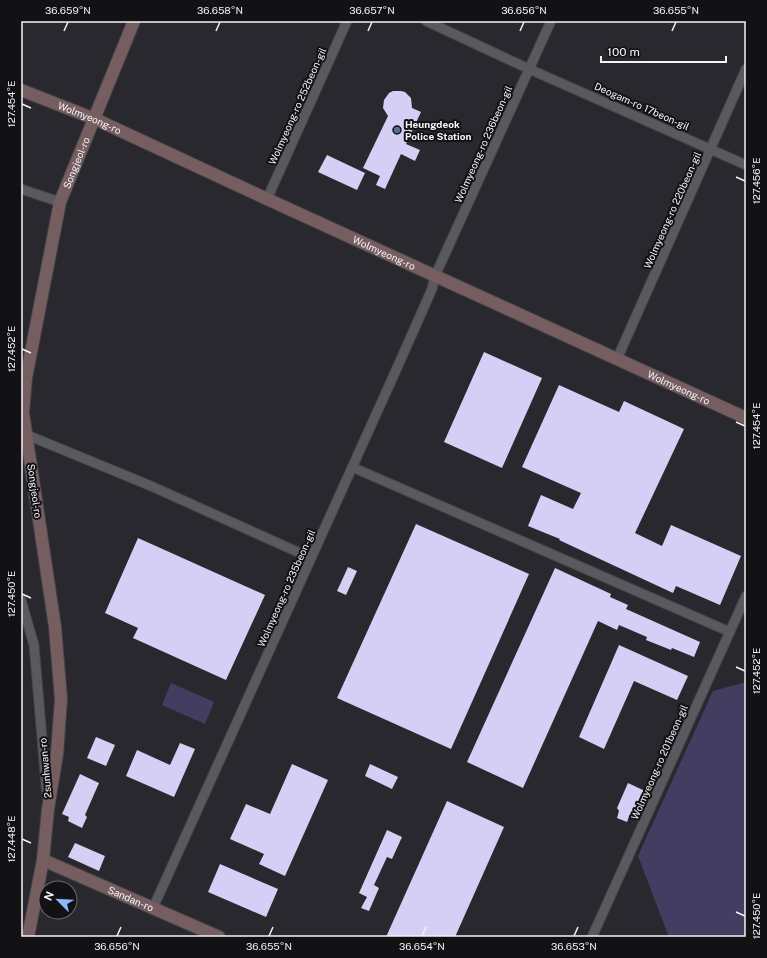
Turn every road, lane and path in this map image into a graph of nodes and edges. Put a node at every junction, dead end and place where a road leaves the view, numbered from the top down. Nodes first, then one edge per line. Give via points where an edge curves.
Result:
1 (134, 21) edge
2 (347, 21) edge
3 (426, 21) edge
4 (551, 21) edge
5 (529, 69) junction
6 (746, 69) edge
7 (21, 90) edge
8 (95, 119) junction
9 (711, 149) junction
10 (746, 165) edge
11 (21, 189) edge
12 (267, 199) junction
13 (60, 202) junction
14 (435, 276) junction
15 (617, 359) junction
16 (746, 418) edge
17 (24, 436) edge
18 (352, 467) junction
19 (311, 558) junction
20 (746, 596) edge
21 (21, 600) edge
22 (730, 632) junction
23 (48, 809) junction
24 (43, 860) junction
25 (154, 908) junction
26 (28, 937) edge
27 (219, 937) edge
28 (592, 937) edge

1 - 8 street, Songjeol-ro
2 - 12 street, Wolmyeong-ro 252beon-gil
3 - 5 street, Deogam-ro 17beon-gil
4 - 5 street, Wolmyeong-ro 236beon-gil
5 - 9 street, Deogam-ro 17beon-gil
5 - 14 street, Wolmyeong-ro 236beon-gil
6 - 9 street, Wolmyeong-ro 220beon-gil
7 - 8 street, Wolmyeong-ro
8 - 12 street, Wolmyeong-ro
8 - 13 street, Songjeol-ro
9 - 10 street, Deogam-ro 17beon-gil
9 - 15 street, Wolmyeong-ro 220beon-gil
11 - 13 street
12 - 14 street, Wolmyeong-ro
13 - 17 street, Songjeol-ro via 26,378
14 - 15 street, Wolmyeong-ro
14 - 18 street, Wolmyeong-ro 235beon-gil via 429,296
15 - 16 street, Wolmyeong-ro
17 - 19 street via 151,486
17 - 23 street, Songjeol-ro via 55,627 61,699 57,754
18 - 19 street, Wolmyeong-ro 235beon-gil
18 - 22 street
19 - 25 street, Wolmyeong-ro 235beon-gil
20 - 22 street, Wolmyeong-ro 201beon-gil
21 - 23 street, 2sunhwan-ro via 34,645
22 - 28 street, Wolmyeong-ro 201beon-gil
23 - 24 street, 2sunhwan-ro
24 - 25 street, Sandan-ro
24 - 26 street, 2sunhwan-ro
25 - 27 street, Sandan-ro

